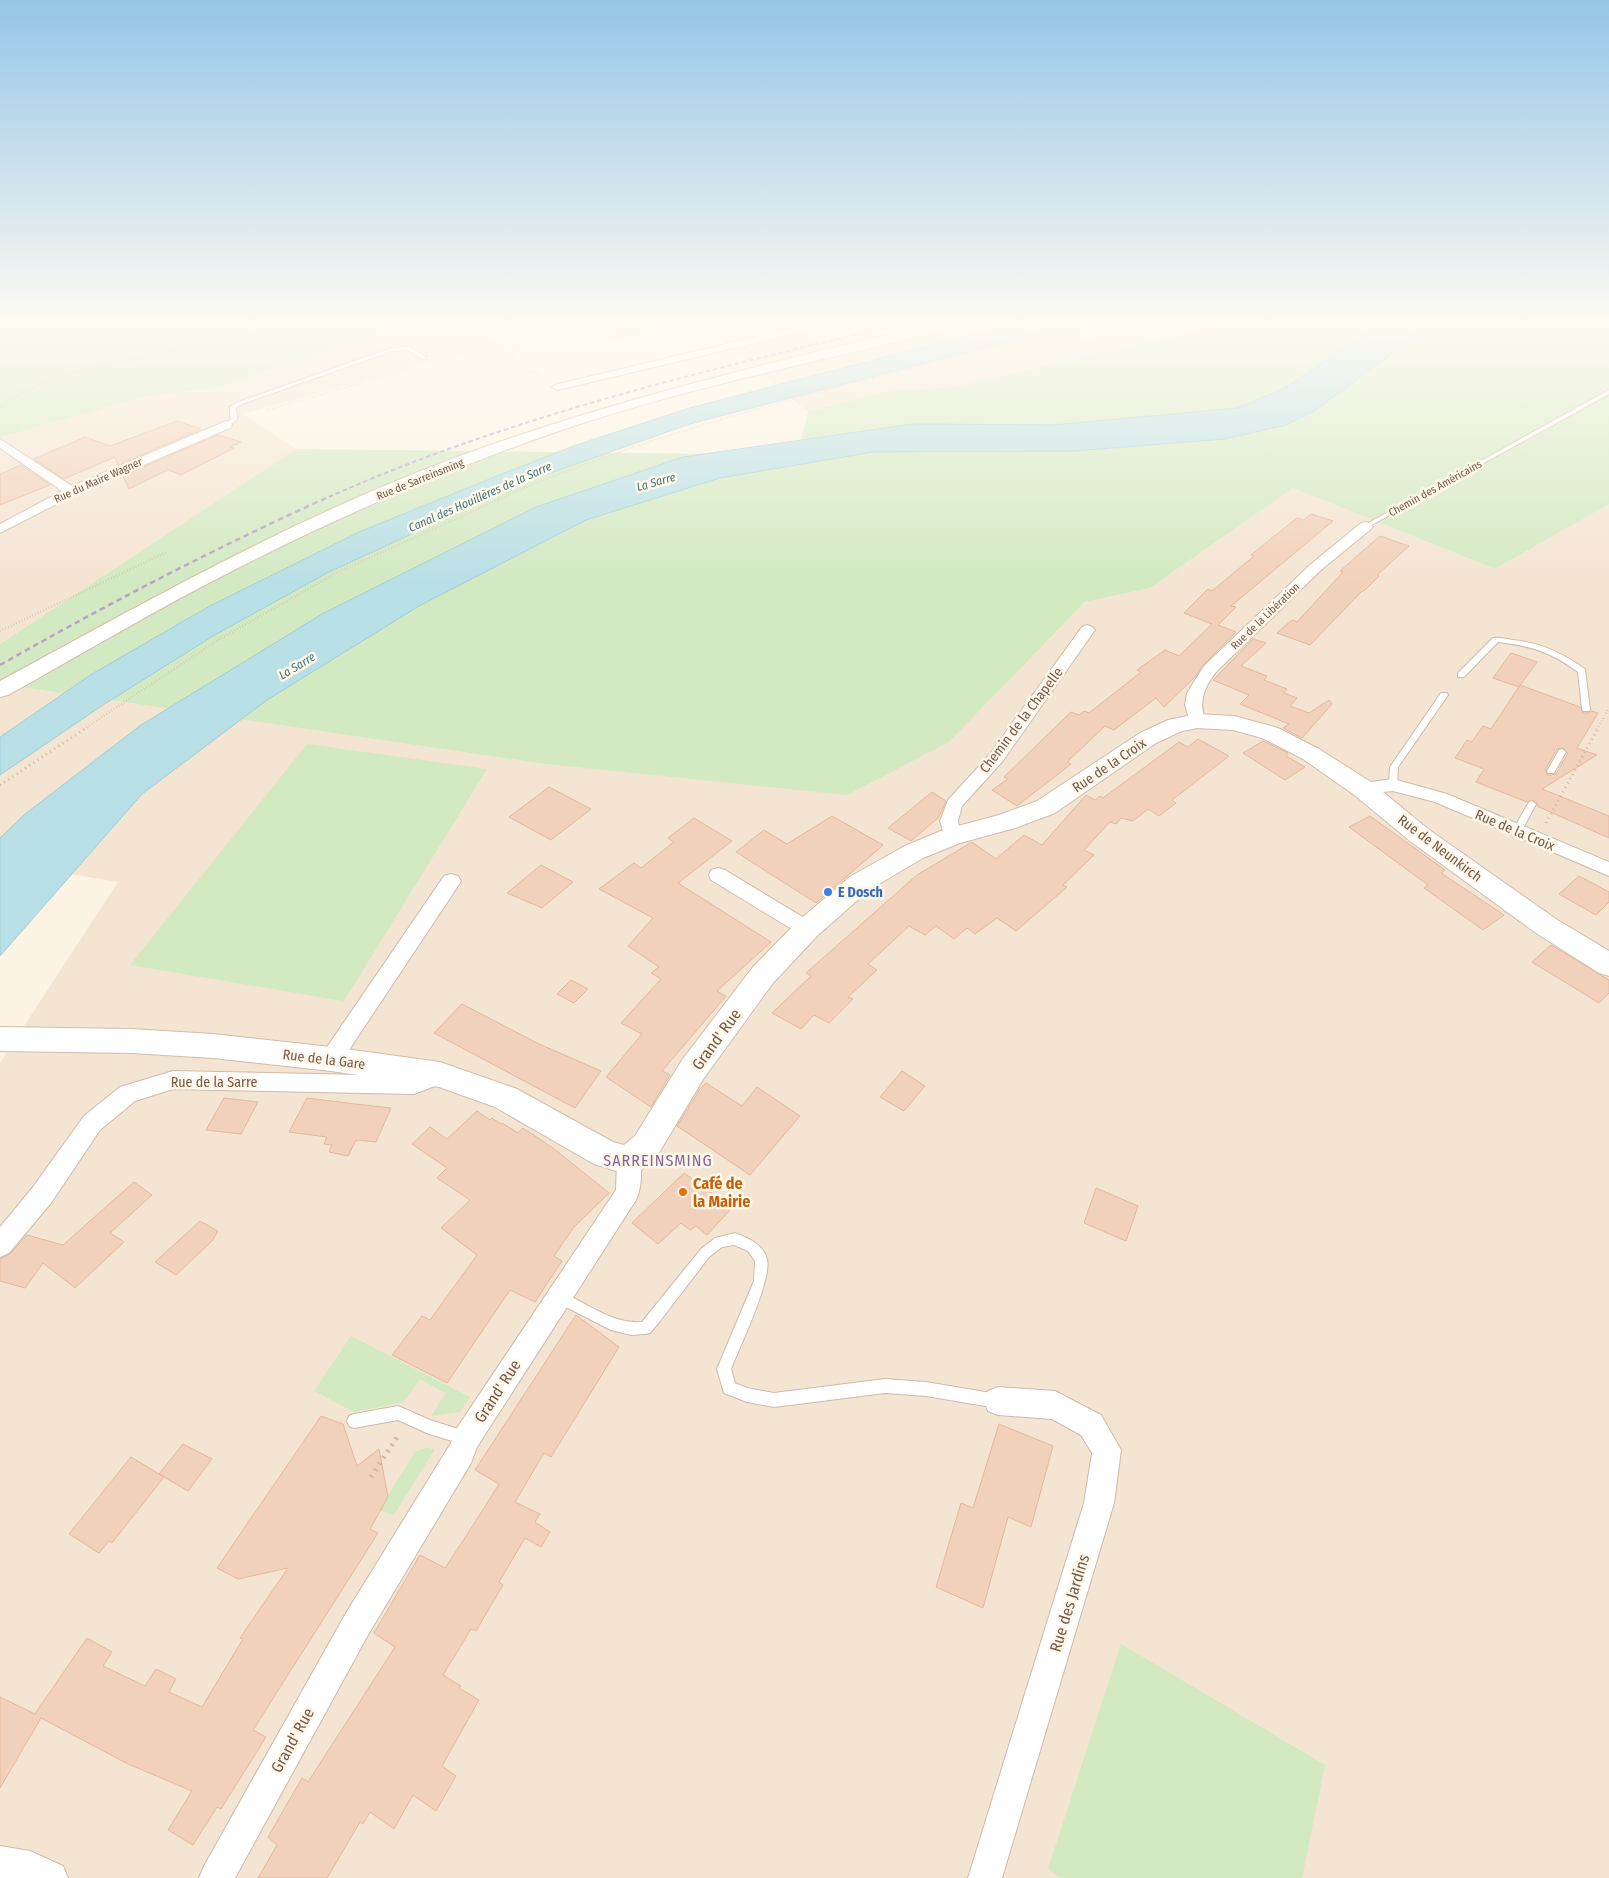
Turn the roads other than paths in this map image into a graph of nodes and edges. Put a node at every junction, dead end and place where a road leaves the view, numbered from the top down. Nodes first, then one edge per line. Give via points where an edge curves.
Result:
1 (233, 409) edge
2 (615, 409) edge
3 (1579, 409) edge
4 (226, 425) joint
5 (0, 443) edge
6 (71, 490) junction
7 (1366, 526) joint
8 (0, 529) edge
9 (1087, 630) dead end
10 (74, 650) junction
11 (1461, 675) dead end
12 (0, 690) edge
13 (1444, 695) dead end
14 (0, 700) edge
15 (1586, 709) dead end
16 (1197, 721) junction
17 (1270, 734) joint
18 (1562, 752) dead end
19 (1551, 771) dead end
20 (1393, 785) junction
21 (1362, 788) junction
22 (1532, 804) dead end
23 (1518, 830) junction
24 (952, 836) junction
25 (1609, 869) edge
26 (718, 875) dead end
27 (451, 880) dead end
28 (806, 929) junction
29 (1609, 965) edge
30 (12, 1039) edge
31 (330, 1058) junction
32 (440, 1075) junction
33 (629, 1161) junction
34 (0, 1245) edge
35 (561, 1298) junction
36 (998, 1401) joint
37 (354, 1421) dead end
38 (467, 1438) junction
39 (0, 1862) edge
40 (51, 1878) edge
41 (216, 1878) edge
42 (985, 1878) edge

1 - 4 lane via 236,419
2 - 10 street, Rue de Sarreinsming via 494,449 366,500 228,566
3 - 7 lane, Chemin des Américains
4 - 6 street, Rue du Maire Wagner
5 - 6 street
6 - 8 street, Rue du Maire Wagner
7 - 16 street, Rue de la Libération via 1316,568 1210,669 1196,687 1192,707
9 - 24 street, Chemin de la Chapelle via 996,758 954,804 949,821
10 - 12 street
10 - 14 street
11 - 15 lane via 1496,640 1538,646 1563,656 1582,671
13 - 20 lane via 1394,767
16 - 17 street, Rue de la Croix via 1234,723
16 - 24 street, Rue de la Croix via 1176,725 1148,738 1046,807 1006,822
17 - 21 street, Rue de Neunkirch via 1311,754
18 - 19 lane
20 - 21 street, Rue de la Croix
20 - 23 street, Rue de la Croix via 1441,798
21 - 29 street, Rue de Neunkirch via 1419,835 1546,926
22 - 23 lane
23 - 25 street, Rue de la Croix
24 - 28 street, Grand' Rue via 914,852 860,884
26 - 28 street
27 - 31 street
28 - 33 street, Grand' Rue via 763,975 693,1069 646,1146
30 - 31 street, Rue de la Gare via 131,1041
31 - 32 street, Rue de la Gare
32 - 33 street, Rue de la Gare via 506,1098 605,1154
32 - 34 street, Rue de la Sarre via 414,1085 172,1080 128,1094 92,1123 42,1195
33 - 35 street, Grand' Rue via 628,1192
35 - 36 lane via 611,1324 631,1329 645,1328 705,1253 718,1242 734,1239 752,1247 761,1260 760,1281 724,1369 729,1388 774,1400 885,1386
35 - 38 street, Grand' Rue
36 - 42 street, Rue des Jardins via 1055,1405 1091,1425 1107,1450 1099,1503
37 - 38 lane via 398,1413 429,1427
38 - 41 street, Grand' Rue via 357,1624
39 - 40 street via 30,1868

